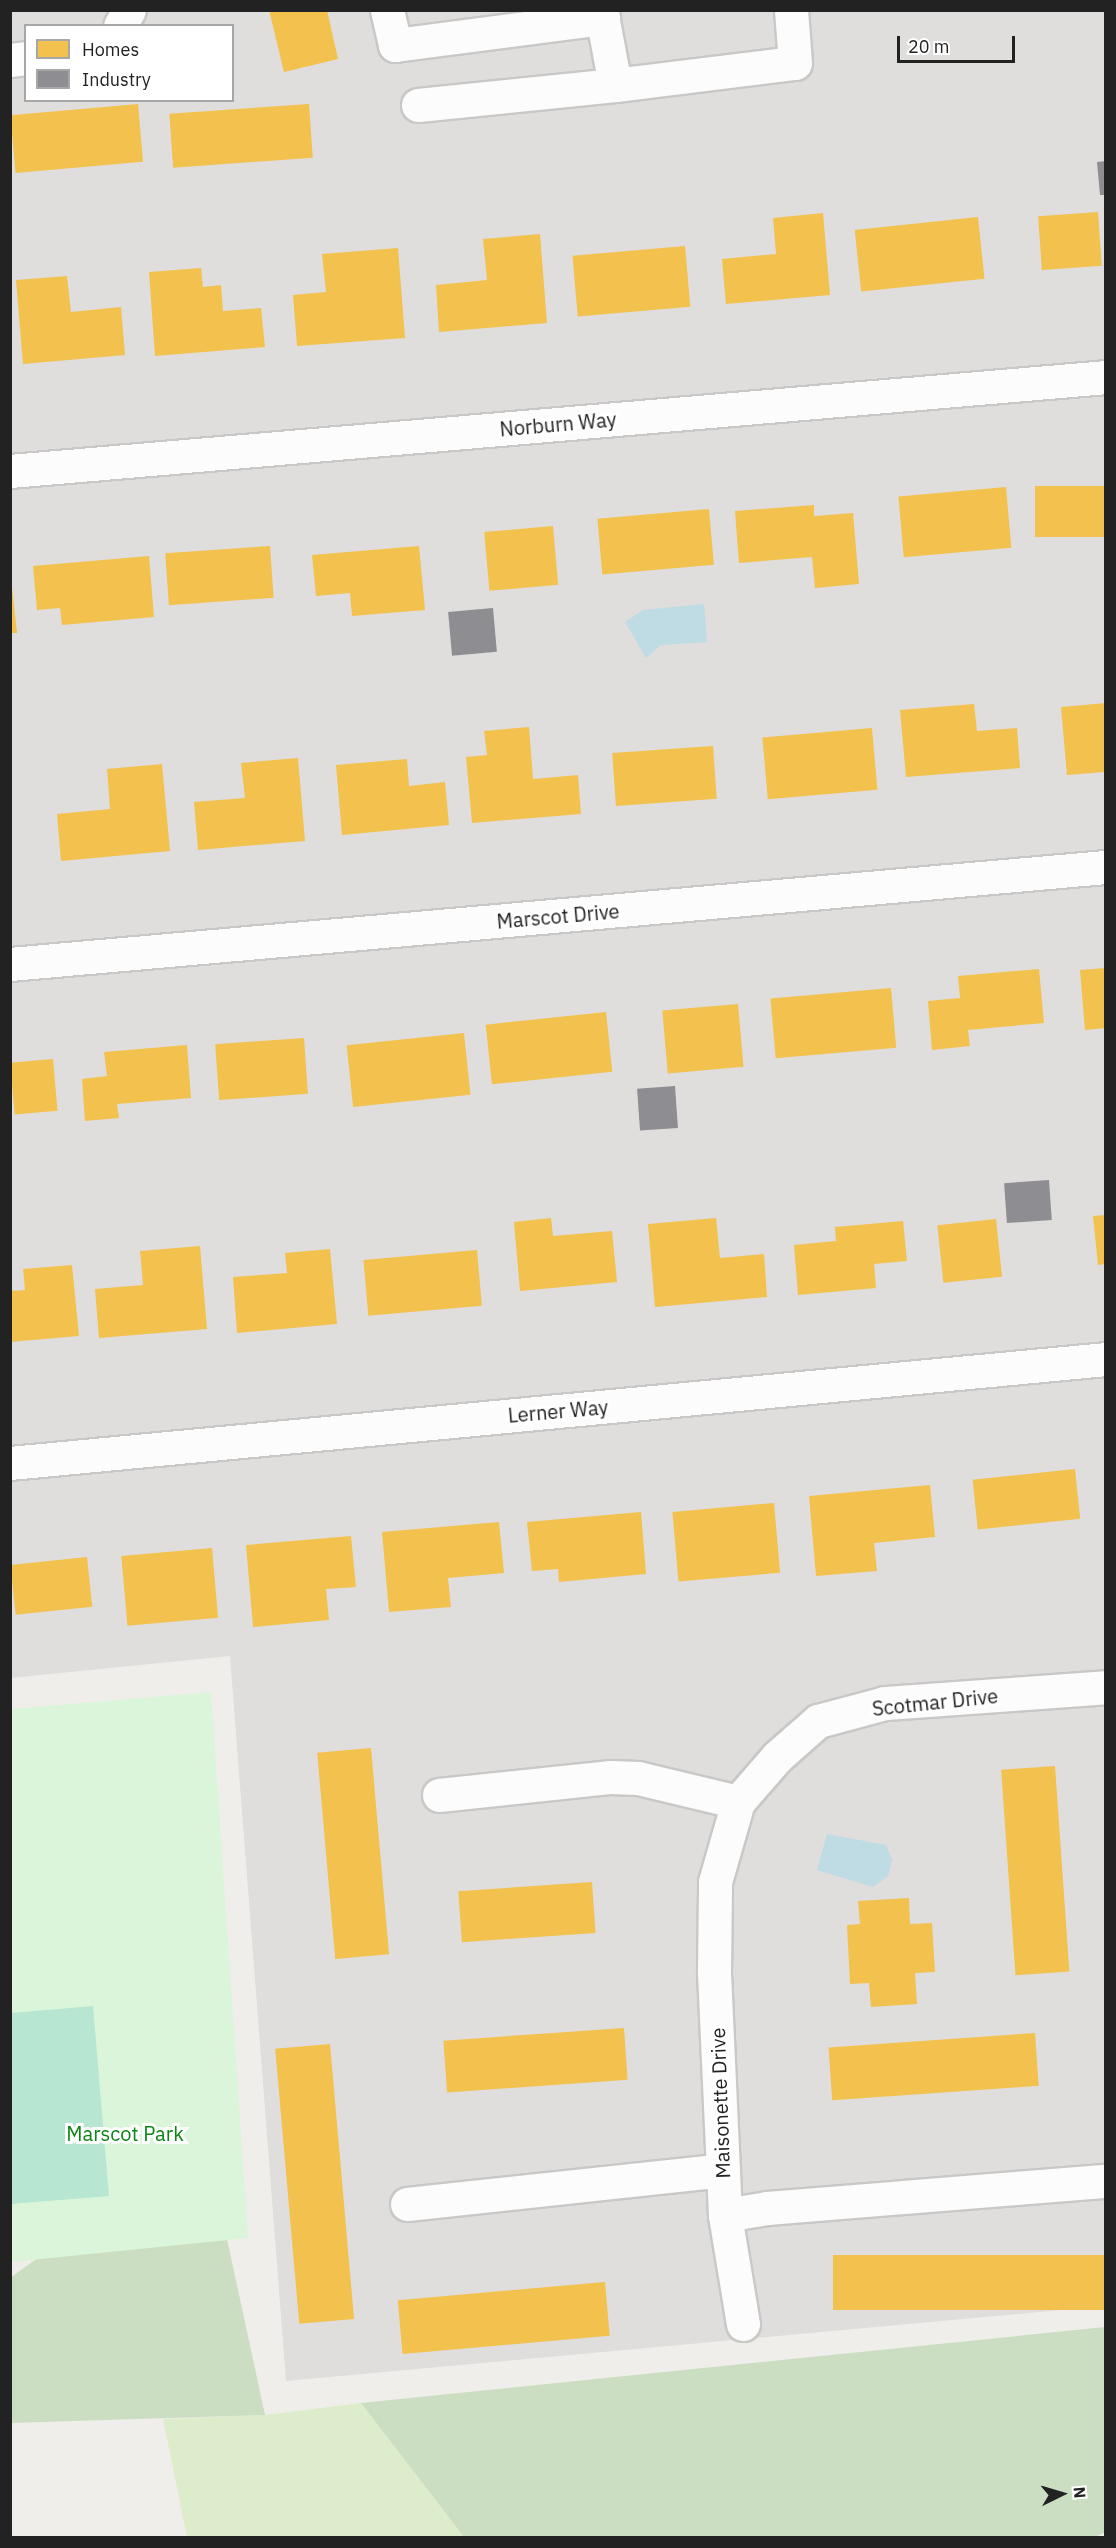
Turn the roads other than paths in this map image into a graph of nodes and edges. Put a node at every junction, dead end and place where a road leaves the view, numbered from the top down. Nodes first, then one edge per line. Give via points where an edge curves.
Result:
1 (129, 10) edge
2 (387, 10) edge
3 (791, 10) edge
4 (602, 14) edge
5 (121, 24) edge
6 (615, 85) junction
7 (418, 105) dead end
8 (1106, 377) edge
9 (10, 471) edge
10 (1106, 867) edge
11 (10, 964) edge
12 (1106, 1359) edge
13 (10, 1463) edge
14 (1106, 1687) edge
15 (439, 1795) dead end
16 (738, 1802) junction
17 (715, 1882) joint
18 (723, 2170) junction
19 (1106, 2181) edge
20 (407, 2204) dead end
21 (725, 2215) junction
22 (743, 2324) dead end

1 - 5 street
2 - 4 street via 395,45
3 - 6 street via 795,63
4 - 6 street
6 - 7 street
8 - 9 street, Norburn Way
10 - 11 street, Marscot Drive
12 - 13 street, Lerner Way
14 - 16 street, Scotmar Drive via 885,1703 818,1721 777,1757
15 - 16 street via 611,1777 639,1778
16 - 17 street, Scotmar Drive
17 - 18 street, Maisonette Drive via 714,1970
18 - 20 street
18 - 21 street, Maisonette Drive
19 - 21 street via 778,2207
21 - 22 street, Maisonette Drive

